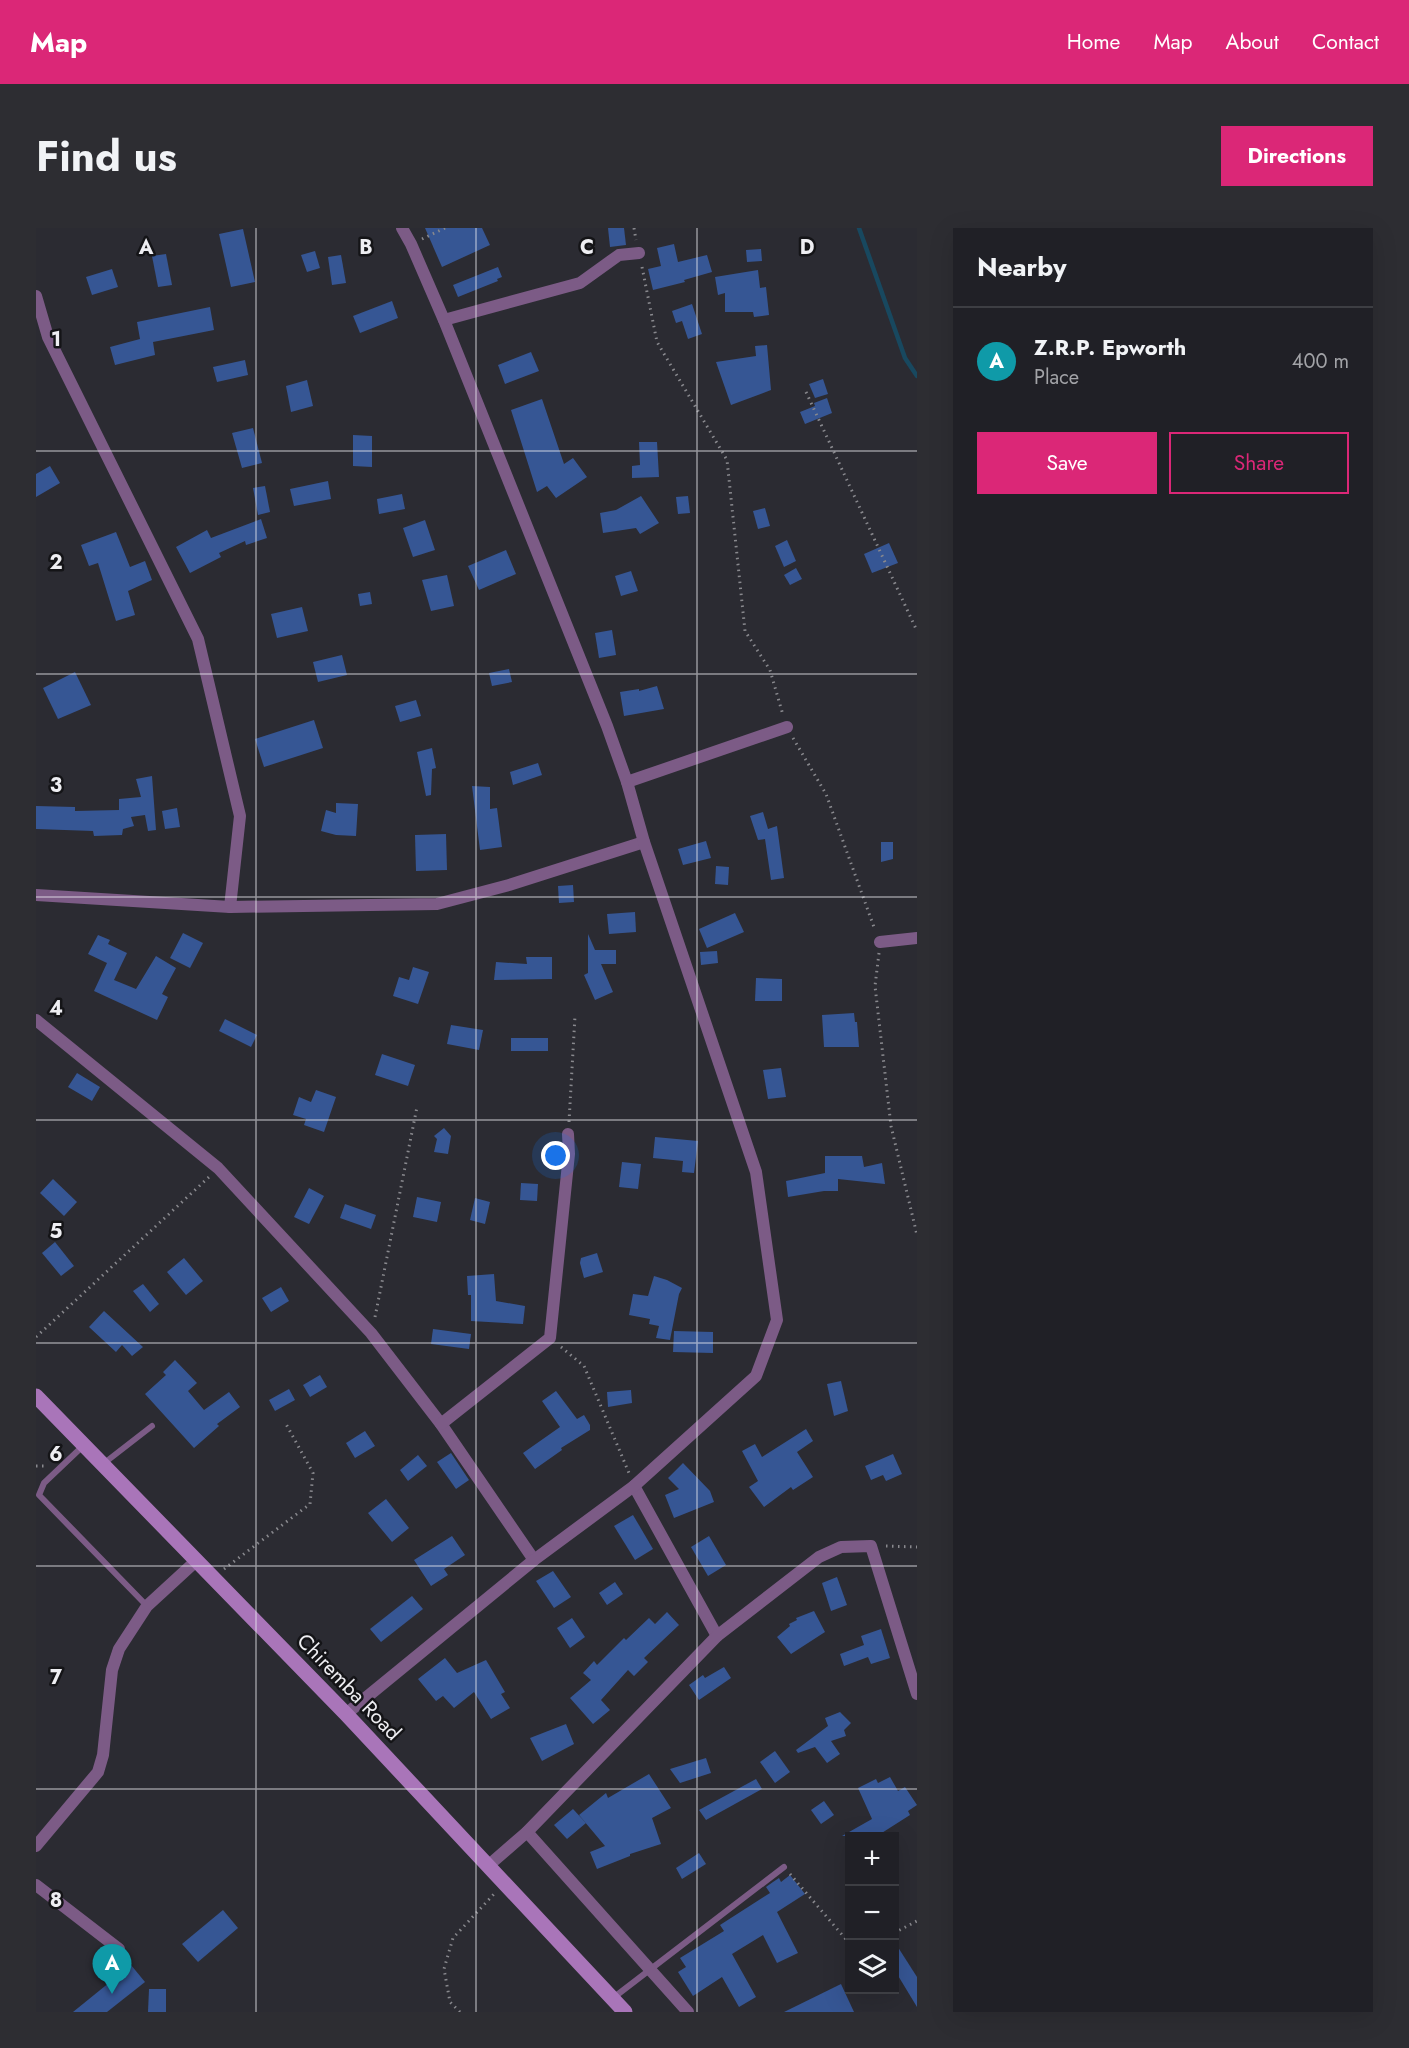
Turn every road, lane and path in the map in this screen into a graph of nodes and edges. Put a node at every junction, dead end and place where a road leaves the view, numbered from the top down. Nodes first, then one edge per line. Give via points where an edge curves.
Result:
1 (402, 228) edge
2 (445, 228) edge
3 (411, 244) junction
4 (639, 254) dead end
5 (36, 296) edge
6 (444, 320) junction
7 (806, 392) dead end
8 (917, 631) edge
9 (787, 727) dead end
10 (627, 782) junction
11 (644, 842) junction
12 (36, 895) edge
13 (231, 907) junction
14 (917, 938) edge
15 (880, 942) dead end
16 (575, 1016) dead end
17 (36, 1020) edge
18 (417, 1107) dead end
19 (568, 1134) joint
20 (218, 1168) junction
21 (371, 1333) junction
22 (36, 1337) edge
23 (550, 1338) junction
24 (36, 1396) edge
25 (286, 1424) dead end
26 (441, 1424) junction
27 (153, 1426) dead end
28 (84, 1444) junction
29 (103, 1464) junction
30 (634, 1486) junction
31 (871, 1546) junction
32 (917, 1547) edge
33 (534, 1560) junction
34 (196, 1561) junction
35 (211, 1575) junction
36 (147, 1606) junction
37 (717, 1636) junction
38 (917, 1694) edge
39 (346, 1714) junction
40 (527, 1832) junction
41 (36, 1846) edge
42 (489, 1865) junction
43 (784, 1867) joint
44 (506, 1882) junction
45 (36, 1885) edge
46 (917, 1921) edge
47 (899, 1931) edge
48 (846, 1940) edge
49 (119, 1949) dead end
50 (651, 1970) junction
51 (613, 1998) junction
52 (460, 2012) edge
53 (626, 2012) edge
54 (688, 2012) edge

1 - 3 street
2 - 3 path
3 - 6 street
4 - 6 street via 619,255 580,283
5 - 13 street via 48,337 198,639 240,816
6 - 10 street
7 - 8 path
9 - 10 street
10 - 11 street
11 - 13 street via 437,904
11 - 30 street via 756,1172 777,1320 756,1376
12 - 13 street
14 - 15 street
16 - 19 path
17 - 20 street
18 - 21 path
19 - 23 street
20 - 21 street
20 - 22 path
21 - 26 street
23 - 26 street
23 - 30 path via 584,1366
24 - 28 main road, Chiremba Road
25 - 35 path via 313,1473 310,1504
26 - 33 street
27 - 29 lane
28 - 29 main road, Chiremba Road
28 - 36 lane via 44,1483 39,1495
29 - 34 main road, Chiremba Road
30 - 33 street
30 - 37 street
31 - 32 path
31 - 37 street via 841,1548 819,1557
31 - 38 street
33 - 39 street
34 - 35 main road, Chiremba Road
34 - 36 street
35 - 39 main road, Chiremba Road
36 - 41 street via 119,1649 112,1670 104,1755 98,1772
37 - 40 street
39 - 42 main road, Chiremba Road
40 - 42 street
40 - 50 street
42 - 44 main road, Chiremba Road
43 - 48 path
43 - 50 lane
44 - 51 main road, Chiremba Road
44 - 52 path via 453,1938 444,1969 450,2002
45 - 49 street
46 - 47 path
50 - 51 lane
50 - 54 street
51 - 53 main road, Chiremba Road

